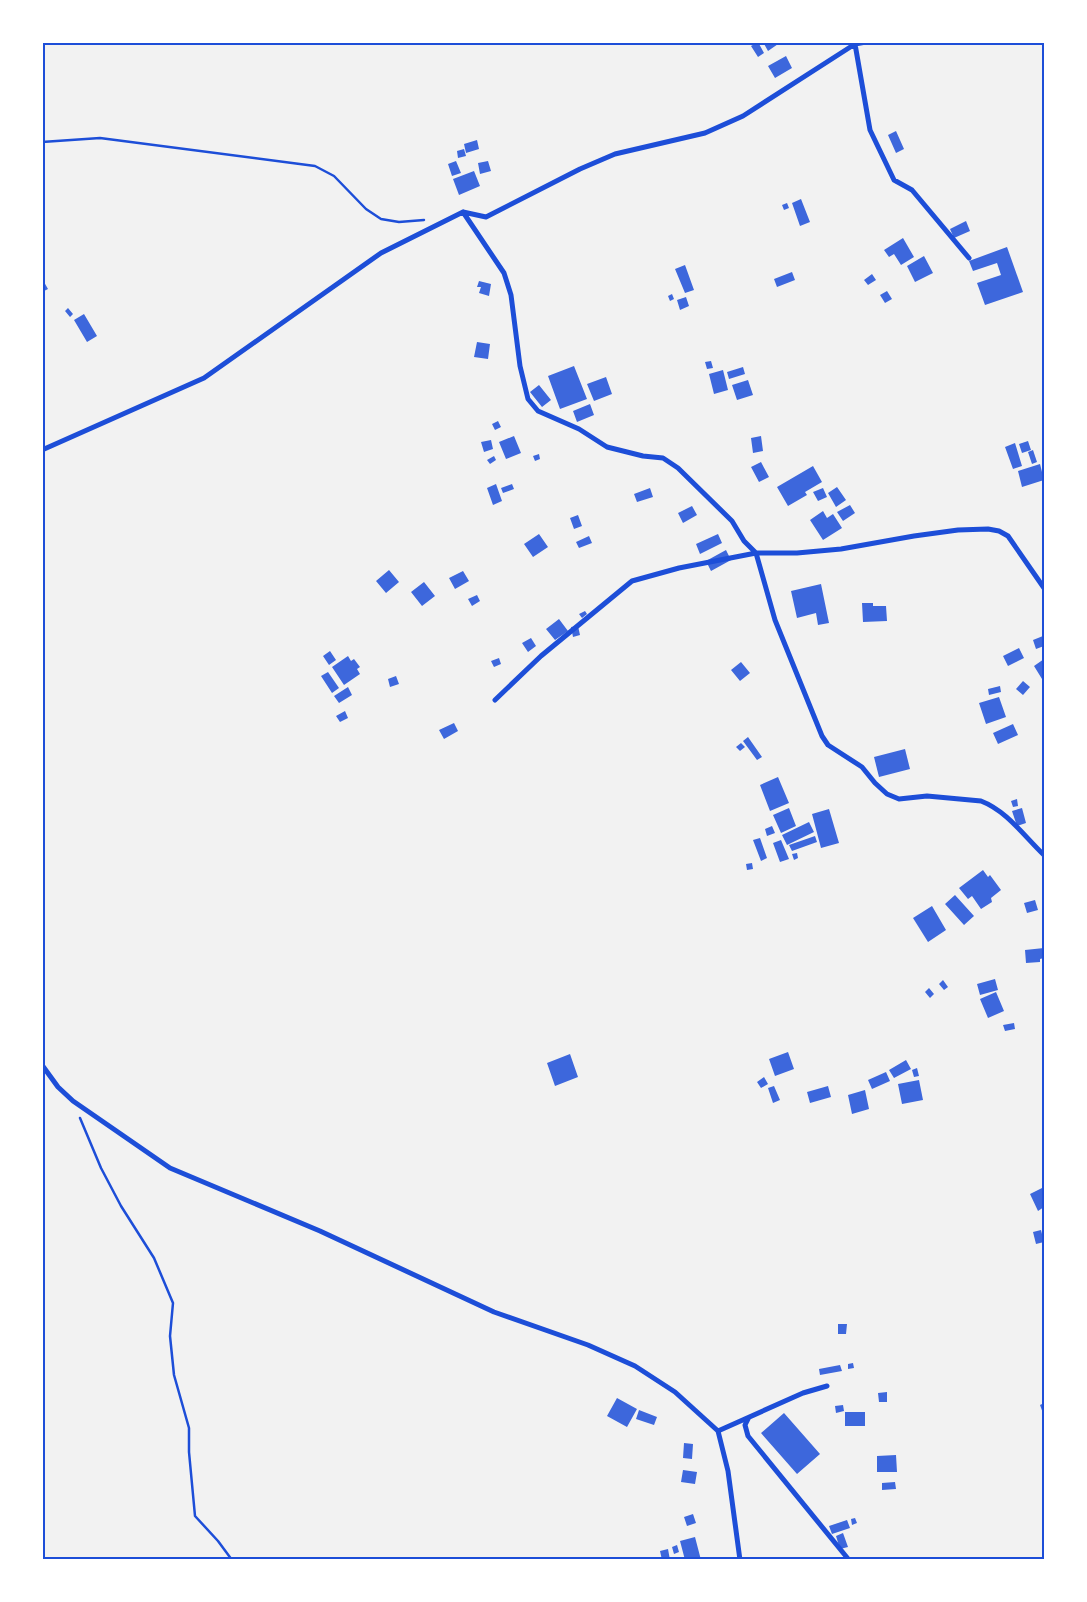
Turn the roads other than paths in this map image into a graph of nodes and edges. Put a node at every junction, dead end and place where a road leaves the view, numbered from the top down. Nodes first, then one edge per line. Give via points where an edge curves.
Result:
1 (866, 42) edge
2 (855, 44) edge
3 (463, 212) junction
4 (970, 258) dead end
5 (42, 450) edge
6 (756, 553) junction
7 (1044, 588) edge
8 (495, 700) dead end
9 (1044, 855) edge
10 (42, 1065) edge
11 (827, 1386) dead end
12 (748, 1419) junction
13 (718, 1431) junction
14 (740, 1560) edge
15 (849, 1560) edge

1 - 2 street
2 - 3 street via 743,116 705,133 615,154 486,216
2 - 4 street via 870,130 894,180 912,190
3 - 5 street via 381,253 204,378
3 - 6 street via 504,273 511,295 525,389 528,399 538,411 579,429 607,447 663,458 732,521
6 - 7 street via 841,549 914,536 988,528 1008,536
6 - 8 street via 632,581 541,656
6 - 9 street via 775,620 828,745 862,767 887,794 899,799 928,796 988,804 1004,814
10 - 13 street via 73,1101 170,1168 320,1231 494,1312 588,1345 635,1366 674,1392
11 - 12 street via 803,1393
12 - 13 street
12 - 15 street via 745,1426 748,1436
13 - 14 street via 728,1471

